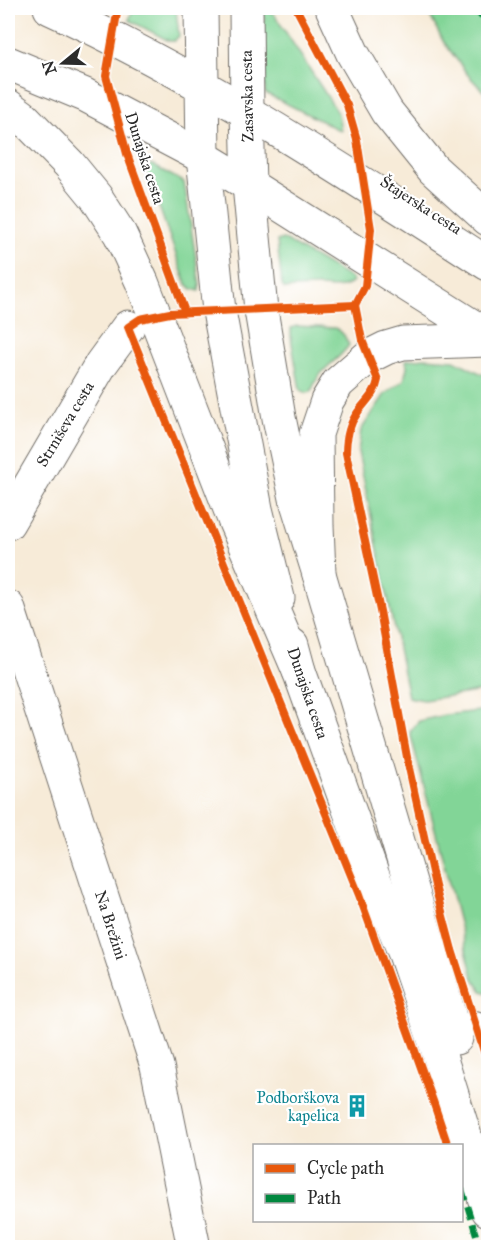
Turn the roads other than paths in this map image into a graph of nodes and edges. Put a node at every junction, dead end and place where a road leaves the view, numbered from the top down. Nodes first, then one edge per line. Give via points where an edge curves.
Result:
1 (50, 8) edge
2 (201, 8) edge
3 (246, 8) edge
4 (332, 8) edge
5 (8, 63) edge
6 (201, 86) junction
7 (8, 106) edge
8 (247, 112) junction
9 (203, 157) junction
10 (249, 185) junction
11 (489, 219) edge
12 (489, 264) edge
13 (128, 327) dead end
14 (489, 338) edge
15 (8, 523) edge
16 (319, 574) junction
17 (8, 607) edge
18 (299, 671) junction
19 (489, 1028) edge
20 (453, 1031) junction
21 (489, 1138) edge
22 (489, 1210) edge
23 (195, 1248) edge

1 - 6 main road, Štajerska cesta
2 - 6 main road
3 - 8 main road, Zasavska cesta
4 - 11 main road via 387,112 433,169
5 - 9 main road via 85,94
6 - 8 main road, Štajerska cesta
6 - 9 main road
7 - 18 main road via 69,164 120,234
8 - 10 main road, Zasavska cesta
8 - 12 main road, Štajerska cesta
9 - 10 main road
9 - 18 main road, Dunajska cesta via 219,311 256,509
10 - 14 main road
10 - 16 main road via 262,319 279,418 297,502
13 - 15 main road, Strniševa cesta via 101,364
14 - 16 main road via 403,343 386,348 368,357 339,383 327,401 316,434
16 - 20 main road
17 - 23 main road, Na Brežini via 158,1066
18 - 22 main road, Dunajska cesta via 405,954
19 - 20 lane via 475,1023
20 - 21 main road

